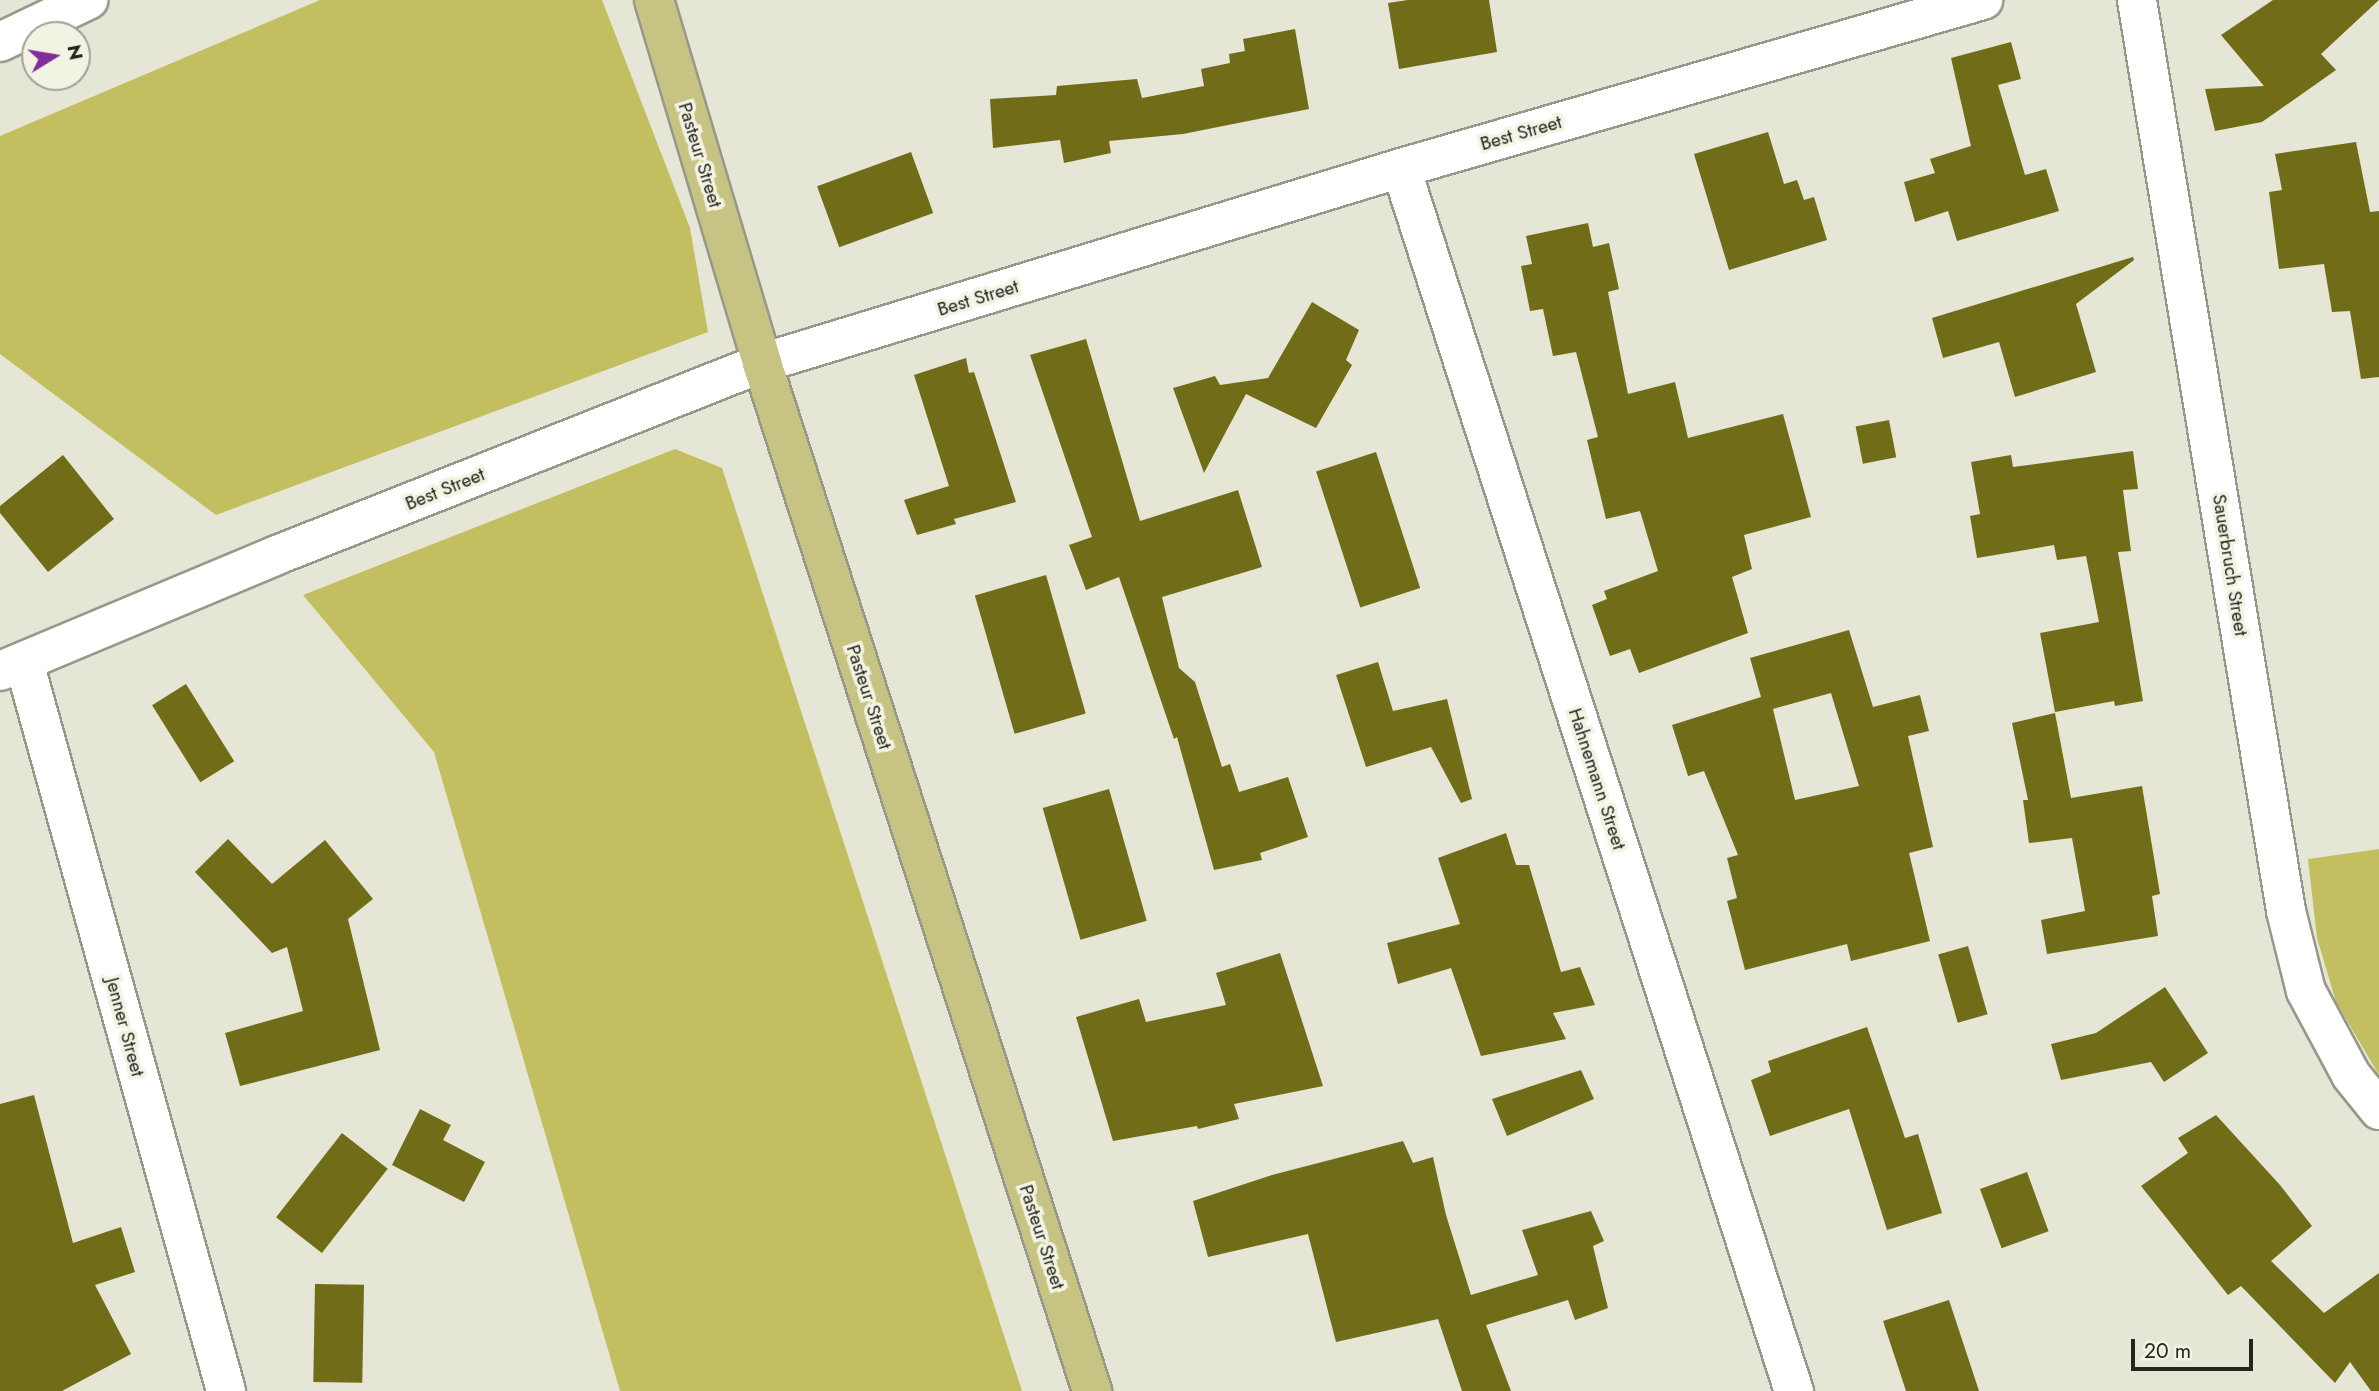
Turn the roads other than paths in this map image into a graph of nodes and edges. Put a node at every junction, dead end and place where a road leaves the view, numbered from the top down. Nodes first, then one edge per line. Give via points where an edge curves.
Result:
1 (88, 0) edge
2 (654, 0) edge
3 (1983, 0) edge
4 (2137, 0) edge
5 (0, 42) edge
6 (1401, 168) junction
7 (762, 363) junction
8 (12, 667) edge
9 (2379, 1110) edge
10 (217, 1387) edge
11 (1092, 1391) edge
12 (1794, 1391) edge

1 - 5 street
2 - 7 main road, Pasteur Street
3 - 6 street, Best Street
4 - 9 street, Sauerbruch Street via 2286,911 2306,991 2351,1075
6 - 7 street, Best Street
6 - 12 street, Hahnemann Street
7 - 8 street, Best Street via 277,555
7 - 11 main road, Pasteur Street
8 - 10 street, Jenner Street

